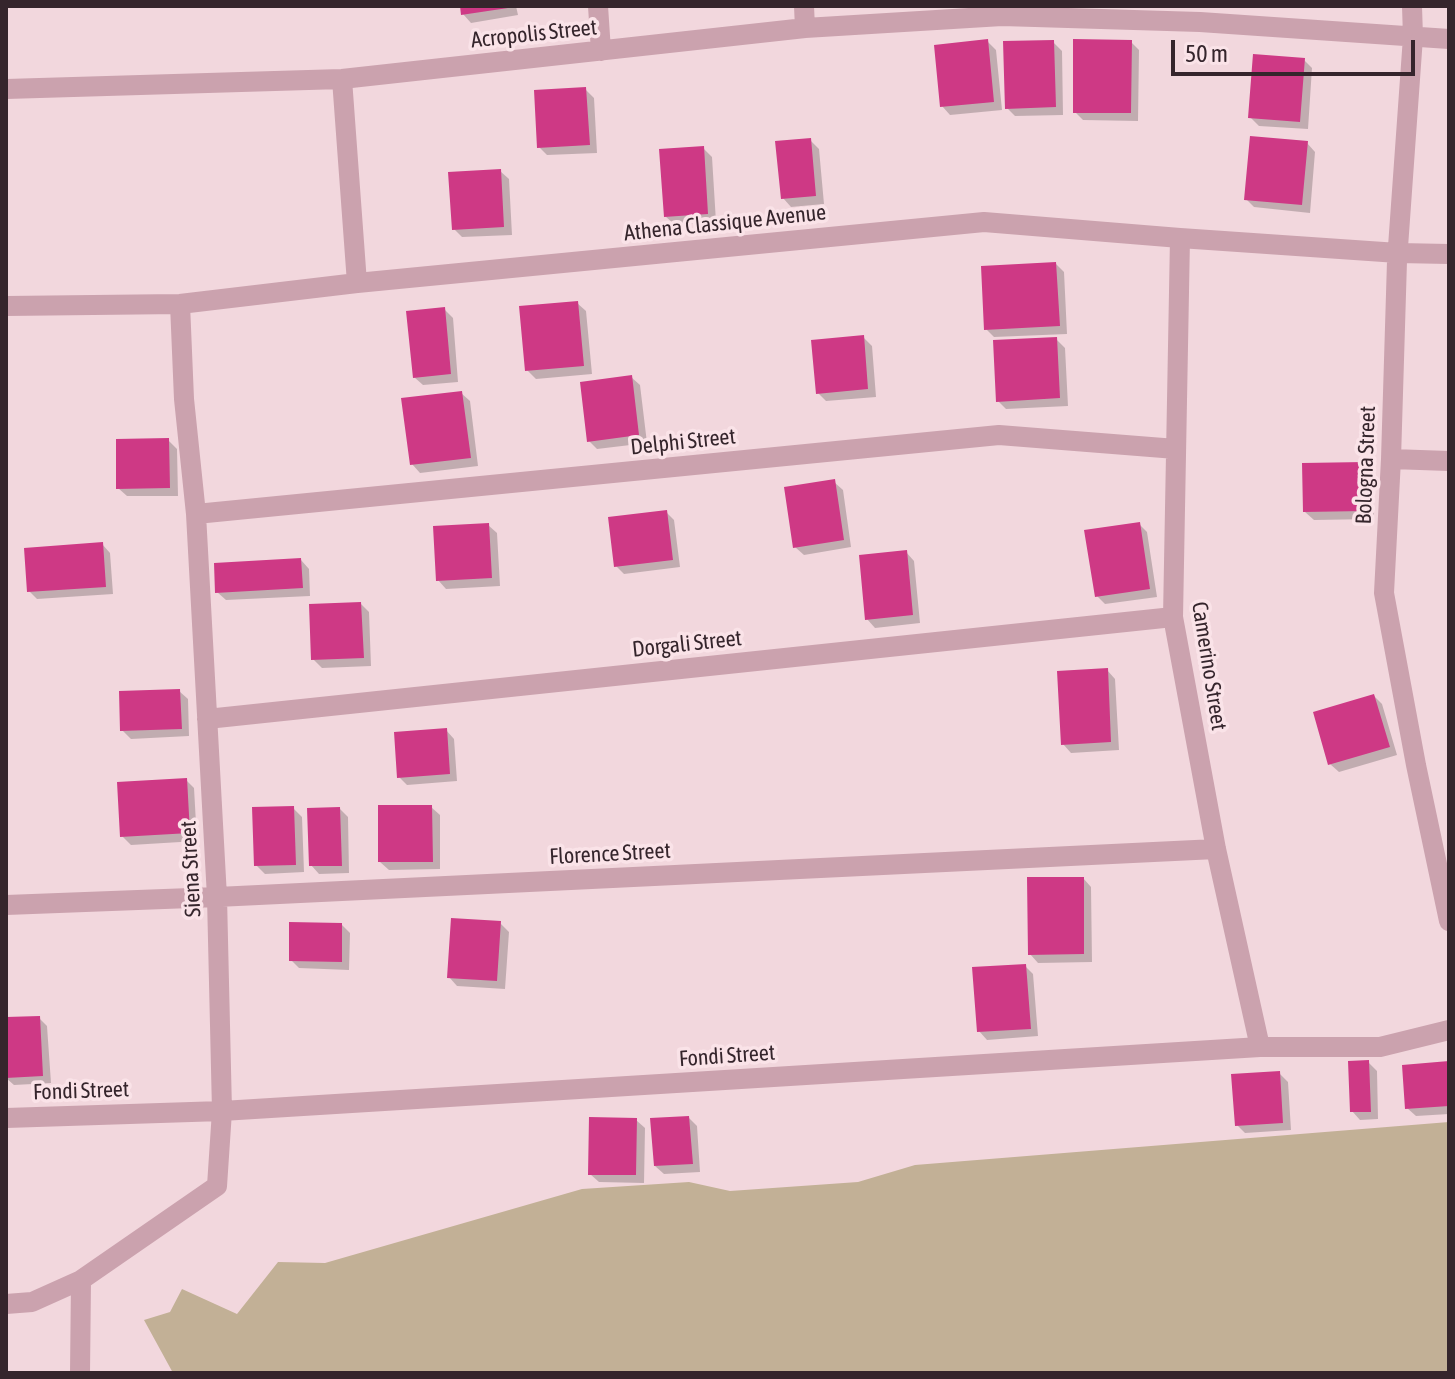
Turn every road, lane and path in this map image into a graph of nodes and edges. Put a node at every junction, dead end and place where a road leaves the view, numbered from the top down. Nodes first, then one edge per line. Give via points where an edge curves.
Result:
1 (598, 6) edge
2 (804, 6) edge
3 (1412, 6) edge
4 (1001, 11) edge
5 (1200, 14) edge
6 (805, 28) junction
7 (1413, 37) junction
8 (1449, 39) edge
9 (601, 51) junction
10 (342, 79) junction
11 (6, 89) edge
12 (1180, 238) junction
13 (1398, 253) junction
14 (1449, 254) edge
15 (357, 283) junction
16 (180, 304) junction
17 (6, 306) edge
18 (1176, 449) junction
19 (1391, 459) junction
20 (1449, 461) edge
21 (196, 514) junction
22 (1173, 617) junction
23 (207, 719) junction
24 (1216, 849) junction
25 (217, 897) junction
26 (6, 905) edge
27 (1449, 921) edge
28 (1449, 1030) edge
29 (1260, 1047) junction
30 (222, 1111) junction
31 (6, 1118) edge
32 (81, 1280) junction
33 (6, 1304) edge
34 (80, 1373) edge

1 - 9 street
2 - 6 street
3 - 7 street, Bologna Street
4 - 5 street, Acropolis Street
4 - 6 street, Acropolis Street
5 - 7 street, Acropolis Street
6 - 9 street, Acropolis Street
7 - 8 street, Acropolis Street
7 - 13 street, Bologna Street
9 - 10 street, Acropolis Street
10 - 11 street, Acropolis Street
10 - 15 street
12 - 13 street, Athena Classique Avenue
12 - 15 street, Athena Classique Avenue via 984,222
12 - 18 street, Camerino Street
13 - 14 street, Athena Classique Avenue
13 - 19 street, Bologna Street
15 - 16 street, Athena Classique Avenue
16 - 17 street, Athena Classique Avenue
16 - 21 street, Siena Street
18 - 21 street, Delphi Street via 999,435
18 - 22 street, Camerino Street
19 - 20 street
19 - 27 street, Bologna Street via 1384,593
21 - 23 street, Siena Street
22 - 23 street, Dorgali Street
22 - 24 street, Camerino Street
23 - 25 street, Siena Street
24 - 25 street, Florence Street
24 - 29 street, Camerino Street
25 - 26 street, Florence Street
25 - 30 street, Siena Street
28 - 29 street, Fondi Street via 1380,1047
29 - 30 street, Fondi Street
30 - 31 street, Fondi Street
30 - 32 street, Siena Street via 217,1186
32 - 33 street, Siena Street via 32,1302
32 - 34 street

